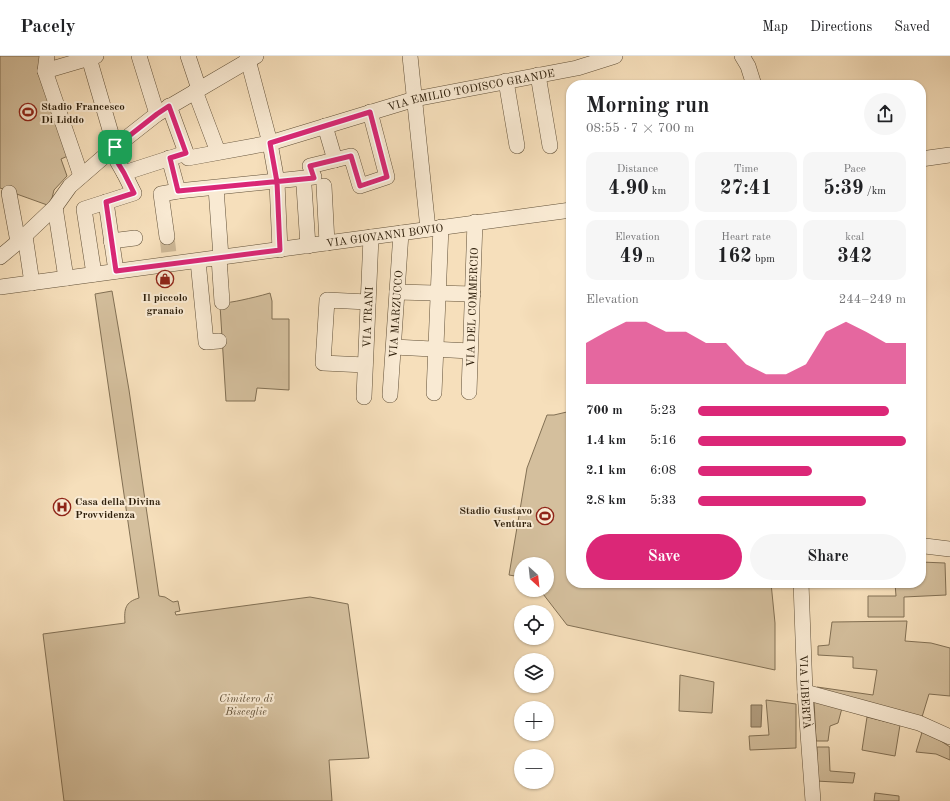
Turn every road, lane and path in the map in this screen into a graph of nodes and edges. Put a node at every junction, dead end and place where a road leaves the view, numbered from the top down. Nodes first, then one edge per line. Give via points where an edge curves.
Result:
1 (47, 56) edge
2 (139, 56) edge
3 (188, 56) edge
4 (410, 56) edge
5 (615, 56) edge
6 (742, 56) edge
7 (93, 57) edge
8 (250, 57) edge
9 (45, 71) junction
10 (538, 75) junction
11 (752, 80) edge
12 (506, 81) junction
13 (197, 90) junction
14 (415, 99) junction
15 (163, 110) junction
16 (370, 112) junction
17 (326, 126) junction
18 (270, 143) junction
19 (517, 146) dead end
20 (550, 146) dead end
21 (113, 149) junction
22 (218, 152) junction
23 (187, 155) junction
24 (950, 155) edge
25 (170, 158) junction
26 (926, 158) edge
27 (335, 160) junction
28 (124, 173) junction
29 (81, 176) junction
30 (277, 182) junction
31 (304, 186) dead end
32 (324, 186) dead end
33 (216, 188) junction
34 (178, 191) junction
35 (9, 193) dead end
36 (106, 202) junction
37 (55, 207) junction
38 (566, 211) edge
39 (475, 222) junction
40 (434, 228) junction
41 (401, 233) junction
42 (167, 237) tunnel mouth
43 (371, 237) junction
44 (135, 238) dead end
45 (22, 239) junction
46 (111, 241) junction
47 (327, 243) junction
48 (308, 246) junction
49 (280, 250) junction
50 (0, 257) edge
51 (220, 258) junction
52 (198, 260) junction
53 (116, 271) junction
54 (94, 274) junction
55 (66, 278) junction
56 (32, 282) junction
57 (0, 287) edge
58 (397, 292) junction
59 (438, 293) junction
60 (472, 294) junction
61 (222, 302) dead end
62 (368, 302) junction
63 (219, 341) dead end
64 (394, 347) junction
65 (436, 349) junction
66 (470, 351) junction
67 (365, 365) junction
68 (469, 392) dead end
69 (434, 393) dead end
70 (390, 395) dead end
71 (364, 397) dead end
72 (926, 546) edge
73 (950, 549) edge
74 (801, 588) edge
75 (805, 692) junction
76 (950, 737) edge
77 (813, 801) edge

1 - 9 street
2 - 15 street
3 - 13 street
4 - 14 street
5 - 10 street, VIA EMILIO TODISCO GRANDE via 577,68
6 - 11 street
7 - 9 street
7 - 21 street
8 - 13 street
8 - 18 street
9 - 29 street
10 - 12 street, VIA EMILIO TODISCO GRANDE
10 - 20 street
12 - 14 street, VIA EMILIO TODISCO GRANDE
12 - 19 street
13 - 15 street
13 - 22 street
14 - 16 street, VIA EMILIO TODISCO GRANDE
14 - 40 street
15 - 21 street
15 - 23 street
16 - 17 street, VIA EMILIO TODISCO GRANDE
16 - 27 street via 387,177 360,186 351,156
17 - 18 street, VIA EMILIO TODISCO GRANDE
17 - 27 street
18 - 22 street, VIA EMILIO TODISCO GRANDE
18 - 30 street
21 - 28 street
21 - 29 street
22 - 23 street, VIA EMILIO TODISCO GRANDE
23 - 25 street, VIA EMILIO TODISCO GRANDE
24 - 26 street
25 - 28 street, VIA EMILIO TODISCO GRANDE
25 - 34 street
27 - 30 street via 310,166 314,178
28 - 36 street via 134,193
29 - 37 street via 70,186
30 - 33 street
30 - 49 street
31 - 48 street
32 - 47 street
33 - 34 street
33 - 51 street
34 - 42 street via 161,194
35 - 45 street
36 - 46 street
36 - 54 street via 84,209
37 - 45 street
37 - 55 street
38 - 39 street, VIA GIOVANNI BOVIO
39 - 40 street, VIA GIOVANNI BOVIO
39 - 60 street, VIA DEL COMMERCIO
40 - 41 street, VIA GIOVANNI BOVIO
40 - 59 street
41 - 43 street, VIA GIOVANNI BOVIO
41 - 58 street, VIA MARZUCCO
43 - 47 street, VIA GIOVANNI BOVIO
43 - 62 street, VIA TRANI
44 - 46 street
45 - 50 street
45 - 56 street
46 - 53 street
47 - 48 street, VIA GIOVANNI BOVIO
48 - 49 street, VIA GIOVANNI BOVIO
49 - 51 street, VIA GIOVANNI BOVIO
51 - 52 street, VIA GIOVANNI BOVIO
51 - 61 street
52 - 53 street, VIA GIOVANNI BOVIO via 169,259
52 - 63 street via 206,342
53 - 54 street, VIA GIOVANNI BOVIO
54 - 55 street, VIA GIOVANNI BOVIO
55 - 56 street, VIA GIOVANNI BOVIO
56 - 57 street, VIA GIOVANNI BOVIO
58 - 59 street
58 - 64 street, VIA MARZUCCO
59 - 60 street
59 - 65 street
60 - 66 street, VIA DEL COMMERCIO
62 - 67 street, VIA TRANI
62 - 67 street via 327,300 323,363
64 - 65 street
64 - 70 street, VIA MARZUCCO
65 - 66 street
65 - 69 street
66 - 68 street, VIA DEL COMMERCIO
67 - 71 street, VIA TRANI
72 - 73 street
74 - 75 street, VIA LIBERTÀ
75 - 76 street via 919,723
75 - 77 street, VIA LIBERTÀ

